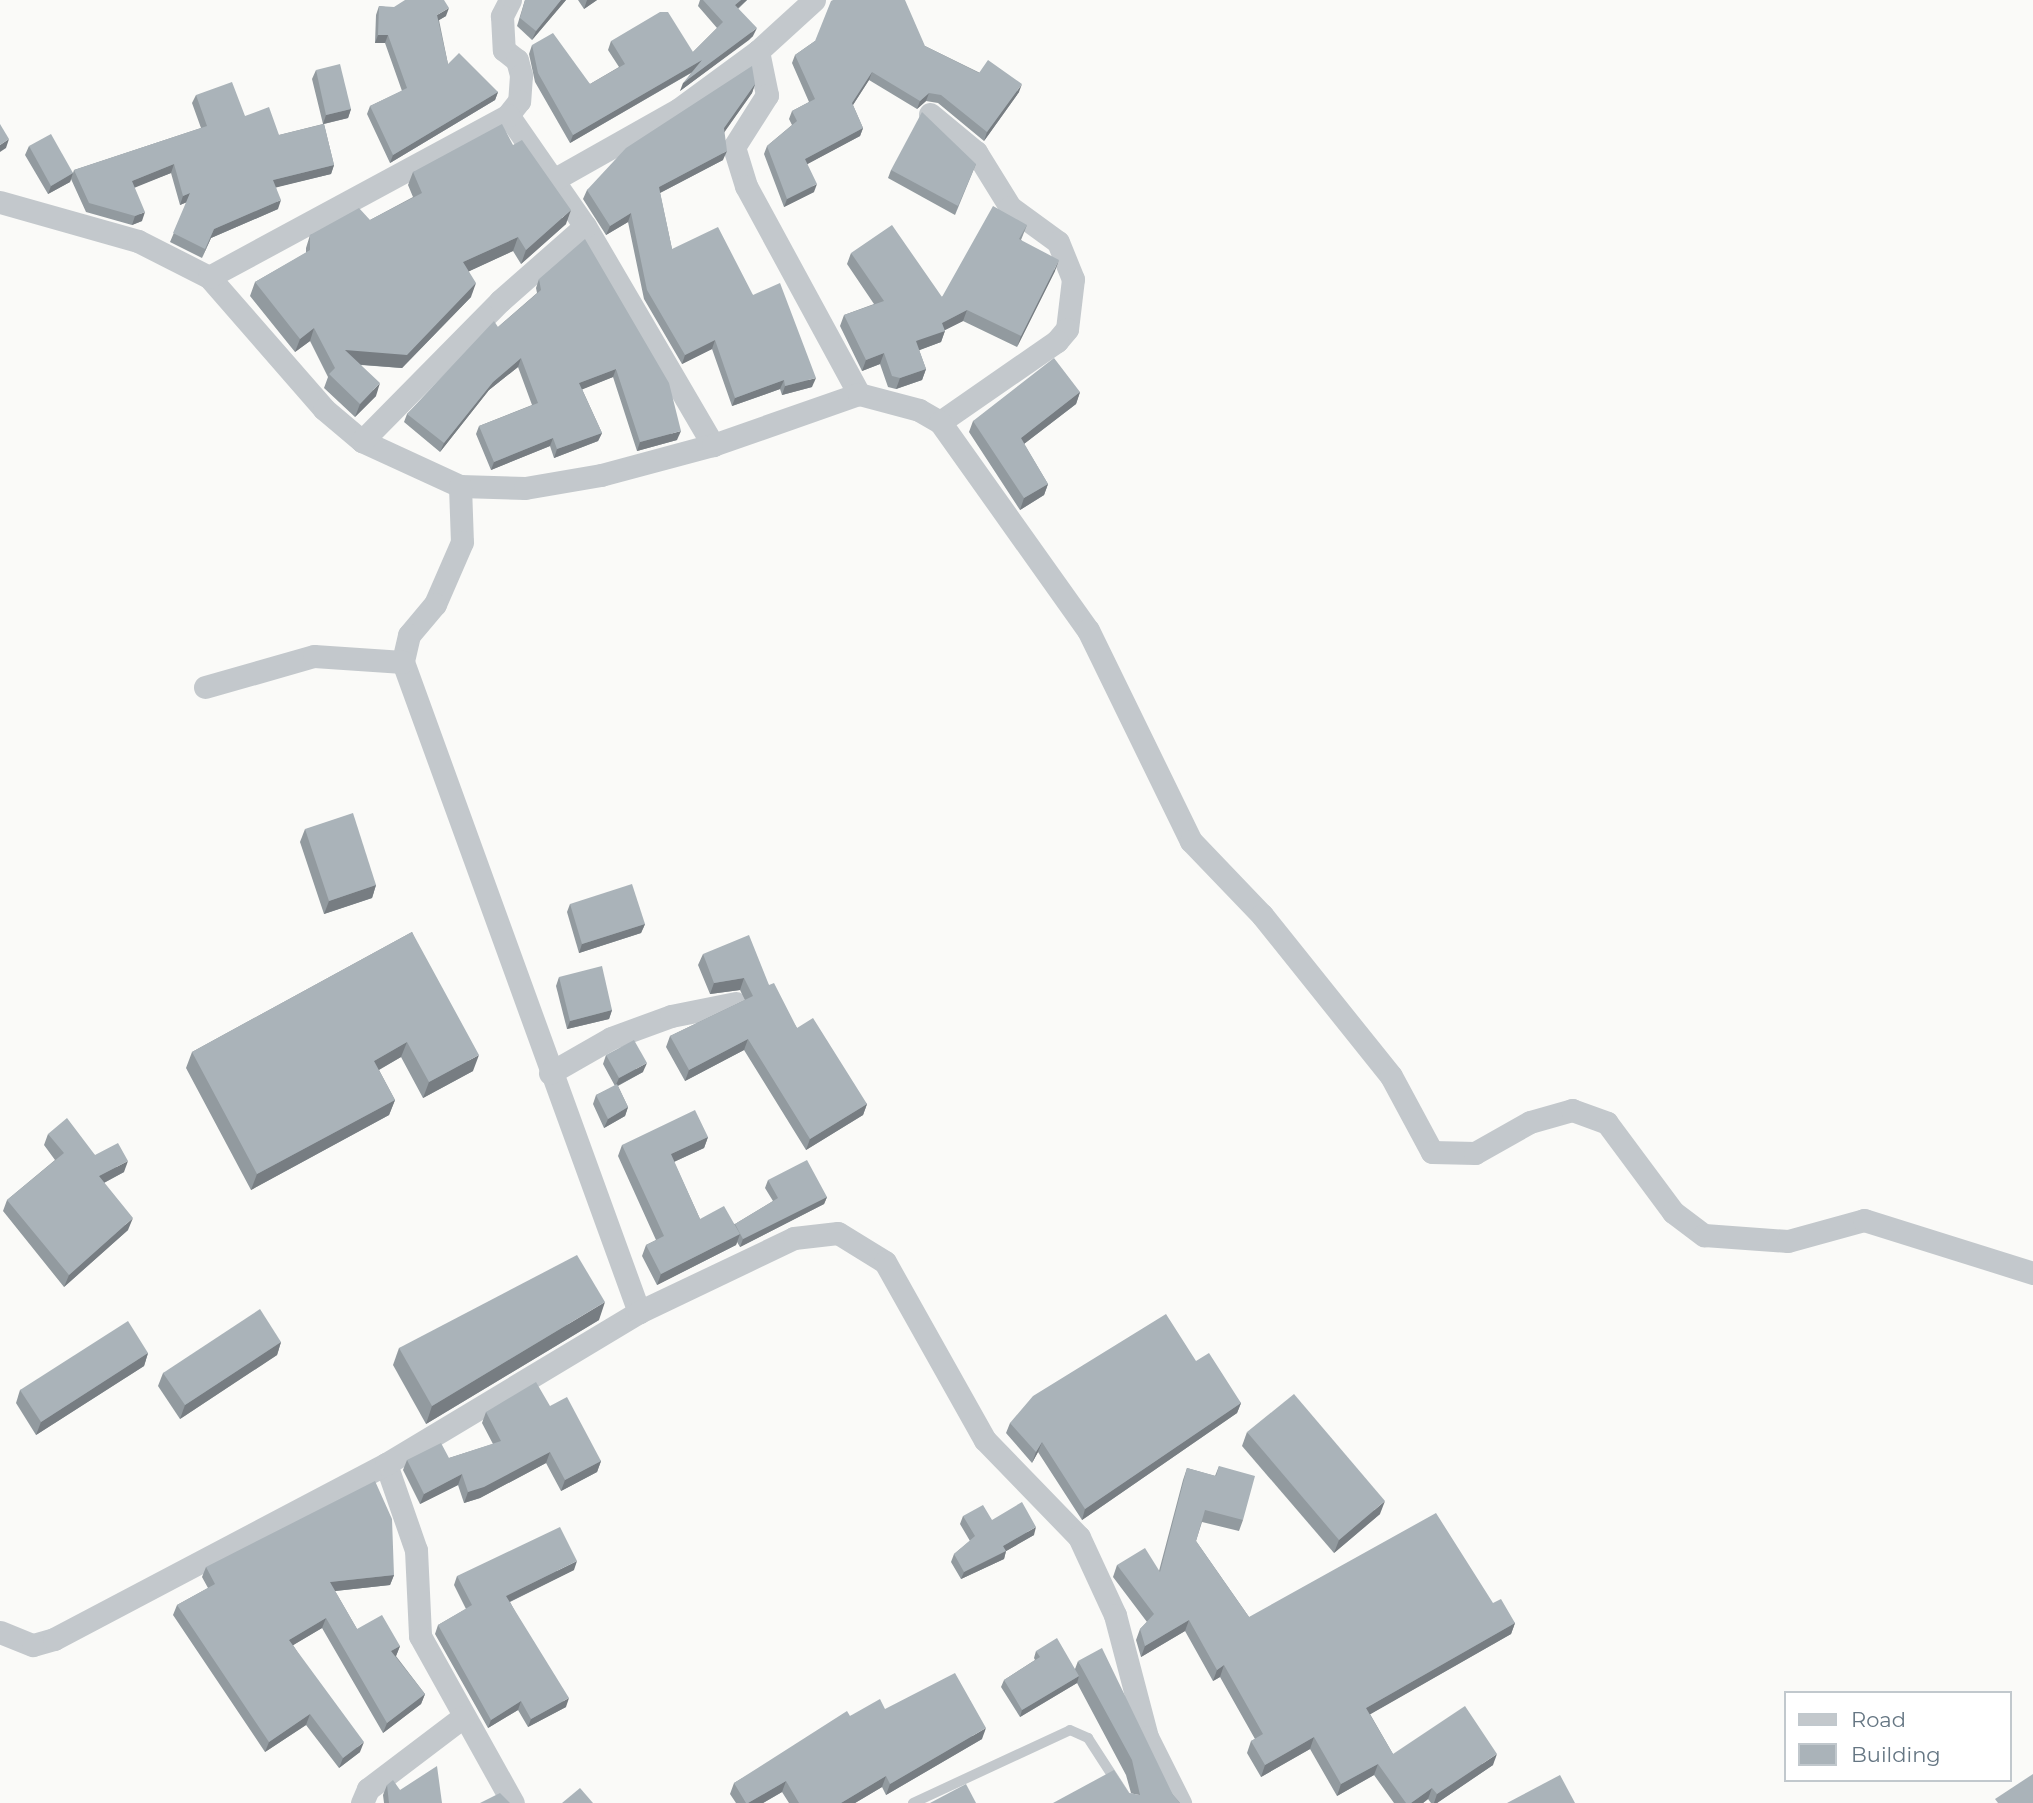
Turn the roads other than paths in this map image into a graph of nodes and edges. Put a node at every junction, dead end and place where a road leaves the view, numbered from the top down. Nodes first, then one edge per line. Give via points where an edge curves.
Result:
1 (510, 0) edge
2 (814, 0) edge
3 (758, 51) junction
4 (930, 114) dead end
5 (508, 116) junction
6 (555, 179) junction
7 (0, 202) edge
8 (585, 226) junction
9 (209, 276) junction
10 (859, 394) junction
11 (940, 422) junction
12 (362, 441) junction
13 (713, 445) junction
14 (460, 486) junction
15 (404, 662) junction
16 (205, 687) dead end
17 (736, 1003) edge
18 (550, 1073) junction
19 (2033, 1273) edge
20 (639, 1312) junction
21 (386, 1464) junction
22 (0, 1632) edge
23 (463, 1717) junction
24 (362, 1803) edge
25 (513, 1803) edge
26 (912, 1803) edge
27 (1130, 1803) edge
28 (1180, 1803) edge

1 - 5 street via 502,16 504,50 517,60 521,75 519,101
2 - 3 street
3 - 6 street via 679,109
3 - 10 street via 766,95 734,138 739,168
4 - 11 street via 976,152 1010,207 1058,242 1073,279 1067,329 1057,341
5 - 6 street
5 - 9 street
6 - 8 street
7 - 9 street via 138,242
8 - 12 street via 500,301
8 - 13 street
9 - 12 street via 324,410
10 - 11 street via 900,400
10 - 13 street
11 - 19 street via 1088,630 1191,841 1262,915 1383,1065 1432,1152 1475,1153 1530,1122 1572,1110 1607,1123 1673,1212 1704,1235 1788,1241 1864,1220
12 - 14 street
13 - 14 street via 525,488
14 - 15 street via 462,542 435,604 409,635
15 - 16 street via 314,656
15 - 18 street
17 - 18 street via 611,1038
18 - 20 street
20 - 21 street
20 - 28 street via 814,1232 859,1241 885,1262 964,1410 985,1440 1053,1504 1099,1573 1147,1737
21 - 22 street via 54,1639 26,1644
21 - 23 street via 416,1550 420,1636
23 - 24 street via 368,1789
23 - 25 street
26 - 27 lane via 1070,1730 1088,1738

